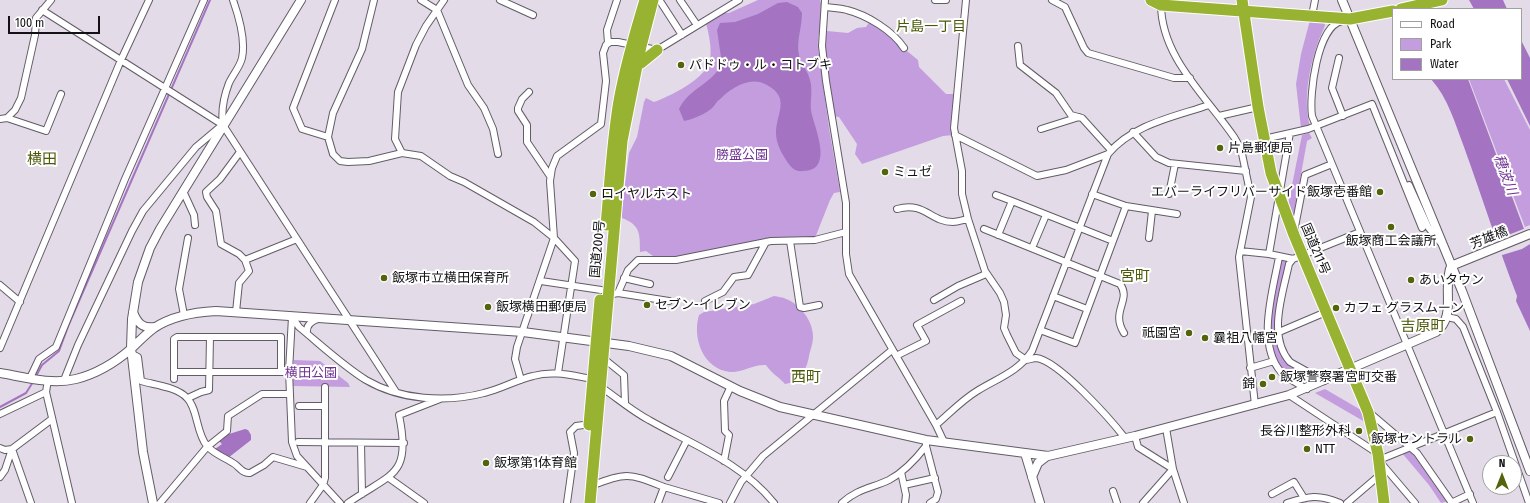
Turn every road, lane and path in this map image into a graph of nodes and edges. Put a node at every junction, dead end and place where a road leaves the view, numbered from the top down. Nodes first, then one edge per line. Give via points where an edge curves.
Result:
1 (51, 0) edge
2 (149, 0) edge
3 (204, 0) edge
4 (233, 0) edge
5 (301, 0) edge
6 (335, 0) edge
7 (374, 0) edge
8 (421, 0) edge
9 (444, 0) edge
10 (500, 0) edge
11 (617, 0) edge
12 (638, 0) edge
13 (645, 0) edge
14 (658, 0) edge
15 (680, 0) edge
16 (739, 0) edge
17 (825, 0) edge
18 (935, 0) edge
19 (946, 0) edge
20 (966, 0) edge
21 (1052, 0) edge
22 (1315, 0) edge
23 (1342, 0) edge
24 (1442, 0) edge
25 (1158, 2) edge
26 (1243, 5) edge
27 (826, 7) junction
28 (1405, 8) edge
29 (42, 10) junction
30 (437, 10) junction
31 (1392, 11) edge
32 (533, 15) dead end
33 (1312, 16) junction
34 (1353, 19) junction
35 (697, 25) junction
36 (682, 35) junction
37 (608, 43) junction
38 (641, 46) junction
39 (1018, 46) dead end
40 (904, 48) dead end
41 (1339, 58) dead end
42 (121, 60) junction
43 (1190, 78) junction
44 (166, 88) junction
45 (529, 92) dead end
46 (61, 94) dead end
47 (1209, 104) junction
48 (1258, 107) junction
49 (1219, 116) junction
50 (1343, 116) junction
51 (1079, 117) junction
52 (3, 119) edge
53 (223, 125) junction
54 (1316, 126) junction
55 (1041, 129) dead end
56 (1133, 132) junction
57 (1290, 134) junction
58 (955, 135) junction
59 (328, 137) junction
60 (1265, 142) junction
61 (1241, 149) junction
62 (240, 152) junction
63 (1109, 152) junction
64 (402, 153) junction
65 (498, 154) dead end
66 (1175, 164) junction
67 (1332, 164) junction
68 (615, 167) junction
69 (1246, 171) junction
70 (550, 176) junction
71 (183, 191) junction
72 (1092, 194) junction
73 (1169, 194) dead end
74 (996, 195) dead end
75 (1279, 196) junction
76 (1012, 201) junction
77 (1126, 206) junction
78 (897, 209) dead end
79 (1152, 211) junction
80 (1177, 212) dead end
81 (1046, 215) junction
82 (968, 219) junction
83 (195, 225) dead end
84 (1079, 228) junction
85 (984, 229) dead end
86 (846, 232) junction
87 (1360, 232) junction
88 (1530, 234) edge
89 (998, 235) junction
90 (1294, 235) junction
91 (188, 238) dead end
92 (554, 238) junction
93 (1149, 238) dead end
94 (297, 239) junction
95 (790, 241) junction
96 (1114, 241) junction
97 (766, 242) junction
98 (1442, 245) junction
99 (1032, 248) junction
100 (1240, 251) junction
101 (1269, 254) junction
102 (1279, 257) junction
103 (1298, 257) junction
104 (245, 260) junction
105 (1066, 262) junction
106 (1454, 265) junction
107 (986, 274) junction
108 (1100, 275) junction
109 (624, 278) junction
110 (541, 281) junction
111 (650, 284) dead end
112 (0, 285) edge
113 (572, 287) junction
114 (609, 293) junction
115 (1053, 296) junction
116 (934, 300) dead end
117 (669, 301) dead end
118 (704, 301) dead end
119 (961, 301) dead end
120 (20, 302) junction
121 (819, 305) dead end
122 (1087, 309) junction
123 (133, 311) junction
124 (236, 312) junction
125 (1326, 312) junction
126 (184, 316) junction
127 (292, 317) junction
128 (1447, 317) junction
129 (318, 319) junction
130 (350, 321) junction
131 (156, 327) junction
132 (1040, 330) junction
133 (523, 332) junction
134 (1279, 332) junction
135 (306, 333) junction
136 (1124, 333) dead end
137 (210, 337) junction
138 (564, 337) junction
139 (600, 342) junction
140 (1407, 345) junction
141 (0, 348) edge
142 (892, 350) junction
143 (131, 351) junction
144 (896, 356) junction
145 (603, 358) junction
146 (1026, 360) junction
147 (1274, 361) junction
148 (1250, 368) junction
149 (1351, 370) junction
150 (289, 371) junction
151 (210, 372) junction
152 (281, 372) junction
153 (0, 373) edge
154 (558, 373) junction
155 (30, 378) junction
156 (48, 380) junction
157 (64, 380) junction
158 (521, 380) junction
159 (1324, 381) junction
160 (597, 383) junction
161 (325, 386) dead end
162 (731, 386) junction
163 (1307, 389) junction
164 (46, 392) junction
165 (396, 392) junction
166 (290, 394) junction
167 (1289, 395) junction
168 (188, 398) junction
169 (441, 399) junction
170 (624, 403) junction
171 (1255, 405) junction
172 (299, 406) dead end
173 (325, 406) junction
174 (1368, 412) junction
175 (1497, 412) junction
176 (0, 414) edge
177 (812, 414) junction
178 (52, 419) junction
179 (593, 424) junction
180 (936, 425) junction
181 (1166, 428) junction
182 (1444, 434) junction
183 (1135, 436) junction
184 (1126, 438) junction
185 (687, 440) junction
186 (298, 442) dead end
187 (944, 442) junction
188 (325, 443) junction
189 (361, 443) junction
190 (404, 443) junction
191 (926, 443) junction
192 (208, 447) junction
193 (1411, 447) junction
194 (0, 448) edge
195 (12, 449) junction
196 (1025, 453) junction
197 (1048, 456) junction
198 (1379, 459) junction
199 (724, 461) junction
200 (307, 467) junction
201 (1173, 469) junction
202 (1530, 471) edge
203 (901, 472) junction
204 (1381, 474) junction
205 (746, 475) junction
206 (0, 477) edge
207 (668, 477) dead end
208 (1032, 477) junction
209 (389, 478) junction
210 (935, 478) junction
211 (323, 485) junction
212 (904, 485) junction
213 (591, 486) junction
214 (664, 487) junction
215 (1114, 491) dead end
216 (362, 494) junction
217 (1272, 494) dead end
218 (1470, 494) junction
219 (1304, 498) junction
220 (703, 501) edge
221 (72, 502) edge
222 (31, 503) edge
223 (65, 503) edge
224 (153, 503) edge
225 (159, 503) edge
226 (167, 503) edge
227 (310, 503) edge
228 (340, 503) edge
229 (348, 503) edge
230 (424, 503) edge
231 (567, 503) edge
232 (583, 503) edge
233 (590, 503) edge
234 (658, 503) edge
235 (719, 503) edge
236 (730, 503) edge
237 (774, 503) edge
238 (842, 503) edge
239 (905, 503) edge
240 (930, 503) edge
241 (1040, 503) edge
242 (1117, 503) edge
243 (1143, 503) edge
244 (1184, 503) edge
245 (1287, 503) edge
246 (1340, 503) edge
247 (1347, 503) edge
248 (1384, 503) edge
249 (1415, 503) edge
250 (1451, 503) edge
251 (1473, 503) edge
252 (1529, 503) edge

1 - 29 street
2 - 42 street
3 - 44 street
4 - 53 street via 243,49 240,65 224,98
5 - 53 street
6 - 59 street via 293,108 302,129
7 - 59 street via 362,49 333,113
8 - 30 street
9 - 30 street
10 - 32 street
11 - 37 street via 607,30
12 - 38 highway
13 - 38 highway, 国道200号
14 - 36 street
14 - 38 highway, 国道200号
15 - 35 street
16 - 35 street
17 - 27 street
18 - 19 street
20 - 58 street via 956,97
21 - 43 street via 1065,7 1088,53 1174,78
22 - 33 street
23 - 34 street
24 - 28 highway
25 - 26 highway
25 - 43 street via 1167,39
26 - 33 highway
26 - 48 highway, 国道211号
27 - 40 street via 857,13 887,32
27 - 86 street via 822,46 846,203
29 - 42 street
29 - 52 street via 36,18 35,35 21,98 14,110
30 - 64 street via 416,44 398,92 395,139
30 - 65 street via 468,85 484,108 493,129
31 - 34 highway
33 - 34 highway
34 - 54 street via 1333,25 1322,44 1311,101
34 - 98 street
35 - 36 street
36 - 38 street
37 - 38 street
37 - 70 street via 603,53 606,81 605,107 601,124 557,156
38 - 68 highway, 国道200号
38 - 68 highway via 641,64
38 - 68 highway via 618,79 612,112
39 - 51 street via 1020,65 1056,93 1071,115
41 - 50 street via 1332,88
42 - 44 street
42 - 120 street
43 - 47 street
44 - 53 street
44 - 155 street via 125,179 56,347 39,359
45 - 70 street via 522,99 518,111 527,124 527,142
46 - 52 street via 46,131
47 - 49 street
47 - 56 street
48 - 49 street
48 - 60 highway, 国道211号
49 - 61 street
50 - 54 street
50 - 98 street via 1372,104 1401,175 1408,182 1425,228
51 - 55 street
51 - 63 street
53 - 62 street
53 - 71 street
53 - 157 street via 196,147 143,211 78,345
54 - 57 street
54 - 67 street
56 - 63 street
56 - 66 street via 1156,157
57 - 60 street
57 - 75 street
58 - 63 street via 1037,176 1066,170
58 - 82 street via 962,171 962,194
59 - 64 street via 333,154 340,161 369,161
60 - 61 street
60 - 75 highway, 国道211号
61 - 69 street
62 - 94 street
62 - 104 street via 206,194 216,211 222,244 240,254
63 - 72 street
64 - 92 street via 421,156 450,176 534,222
66 - 69 street
66 - 73 street
67 - 87 street
67 - 90 street via 1305,176
68 - 114 highway, 国道200号
69 - 100 street via 1251,197
70 - 92 street
71 - 83 street via 194,215
71 - 123 street via 150,248 138,282
72 - 77 street
72 - 84 street
74 - 76 street
75 - 90 highway, 国道211号
75 - 101 street
76 - 81 street
76 - 89 street
77 - 79 street
77 - 96 street
78 - 82 street via 916,207 940,219 953,222
79 - 80 street
79 - 93 street
81 - 84 street
81 - 99 street
82 - 107 street
84 - 96 street
84 - 105 street
85 - 89 street
86 - 95 street via 815,240
86 - 142 street via 849,274
87 - 103 street
87 - 140 street
88 - 106 street, 芳雄橋
89 - 99 street
90 - 103 highway, 国道211号
91 - 126 street via 179,289
92 - 110 street
92 - 113 street via 575,261
94 - 104 street
94 - 130 street
95 - 97 street
95 - 121 street via 800,306 804,308
96 - 108 street
97 - 109 street via 676,260 638,260
97 - 118 street via 748,275 734,277 723,292
98 - 106 street
99 - 105 street
100 - 101 street
100 - 148 street
101 - 102 street
102 - 103 street
102 - 147 street via 1268,319 1268,336
103 - 125 highway, 国道211号
103 - 134 street via 1289,264 1279,311
104 - 124 street via 249,271 239,283
105 - 108 street
105 - 115 street
106 - 128 street via 1447,276
106 - 202 street
107 - 116 street
107 - 146 street via 1004,302 1004,328 1012,348
108 - 122 street
108 - 136 street via 1120,284 1123,288 1124,297 1118,318
109 - 111 street
109 - 114 street
110 - 113 street
110 - 133 street
112 - 120 street
113 - 114 street
113 - 138 street
114 - 117 street
114 - 139 highway, 国道200号
115 - 122 street
115 - 132 street
119 - 144 street via 917,325 926,341
120 - 141 street
122 - 132 street via 1075,343
123 - 131 street via 135,318 142,325
123 - 143 street
124 - 126 street via 197,312
124 - 127 street
125 - 134 street
125 - 149 highway, 国道211号
126 - 131 street
127 - 129 street
127 - 135 street
127 - 150 street
128 - 140 street via 1442,328
128 - 175 street via 1456,318 1463,327
129 - 130 street
129 - 135 street via 310,324
130 - 133 street
130 - 165 street
131 - 143 street
132 - 146 street
133 - 138 street
133 - 158 street via 515,359
134 - 159 street via 1283,351 1290,362
135 - 165 street via 360,376
137 - 151 street
137 - 151 street via 174,339 174,376
137 - 152 street via 280,338
138 - 139 street
138 - 154 street
139 - 145 highway, 国道200号
139 - 160 highway, 国道200号
139 - 162 street via 671,356
140 - 149 street
140 - 182 street
142 - 144 street
142 - 177 street
143 - 157 street via 102,369 76,379
143 - 168 street via 138,357 141,381 172,390
143 - 224 street via 143,452
144 - 180 street
145 - 160 highway, 国道200号
145 - 170 street via 624,375
146 - 180 street via 1010,373 976,392
146 - 184 street via 1036,358 1066,377 1082,390
147 - 148 street
147 - 163 street via 1281,372
148 - 171 street
149 - 159 street
149 - 174 highway, 国道211号
150 - 152 street
150 - 166 street
151 - 152 street
151 - 168 street via 209,390
153 - 155 street
154 - 158 street
154 - 160 street
155 - 156 street
156 - 157 street
156 - 164 street
158 - 169 street via 483,394
159 - 163 street
160 - 170 street
160 - 179 highway, 国道200号
161 - 173 street
162 - 177 street via 768,404
162 - 199 street via 724,401 725,431 729,435
163 - 167 street
164 - 176 street
164 - 178 street
165 - 169 street
166 - 192 street via 262,394 228,416 227,431
166 - 200 street via 292,442 297,456
167 - 171 street
167 - 198 street
168 - 192 street via 200,434
169 - 190 street via 399,415
170 - 185 street via 647,420
171 - 181 street
172 - 173 street
173 - 188 street
174 - 193 street
174 - 198 highway, 国道211号
175 - 182 street
175 - 252 street
177 - 191 street
177 - 205 street via 763,456
178 - 195 street
178 - 221 street
179 - 213 highway, 国道200号
179 - 231 street via 576,426 570,432 574,453
179 - 232 highway, 国道200号
180 - 187 street
181 - 183 street
181 - 201 street
182 - 193 street
182 - 218 street
183 - 184 street
183 - 201 street via 1138,447
184 - 197 street
185 - 199 street
185 - 207 street
186 - 188 street
187 - 191 street
187 - 196 street
188 - 189 street
188 - 211 street
189 - 190 street
189 - 216 street
190 - 209 street via 400,462
191 - 203 street
191 - 210 street
192 - 200 street via 248,474 264,465 273,456
192 - 225 street
193 - 198 street
193 - 250 street via 1429,468
194 - 195 street
195 - 206 street
195 - 222 street
196 - 197 street
196 - 208 street
197 - 208 street via 1038,463
198 - 204 highway, 国道211号
198 - 249 street
199 - 205 street
200 - 211 street
201 - 243 street
201 - 244 street
203 - 212 street
203 - 238 street via 857,491
204 - 247 street
204 - 248 highway, 国道211号
205 - 236 street
205 - 237 street via 757,483
208 - 241 street
209 - 216 street
209 - 230 street
210 - 212 street
210 - 240 street via 937,497
211 - 227 street
211 - 228 street
212 - 239 street
213 - 214 street via 623,475 632,475
213 - 233 highway, 国道200号
214 - 220 street
214 - 234 street
215 - 242 street
216 - 229 street
217 - 219 street via 1294,482
218 - 250 street
218 - 251 street
219 - 245 street
219 - 246 street via 1316,496
220 - 235 street
221 - 223 street
225 - 226 street

